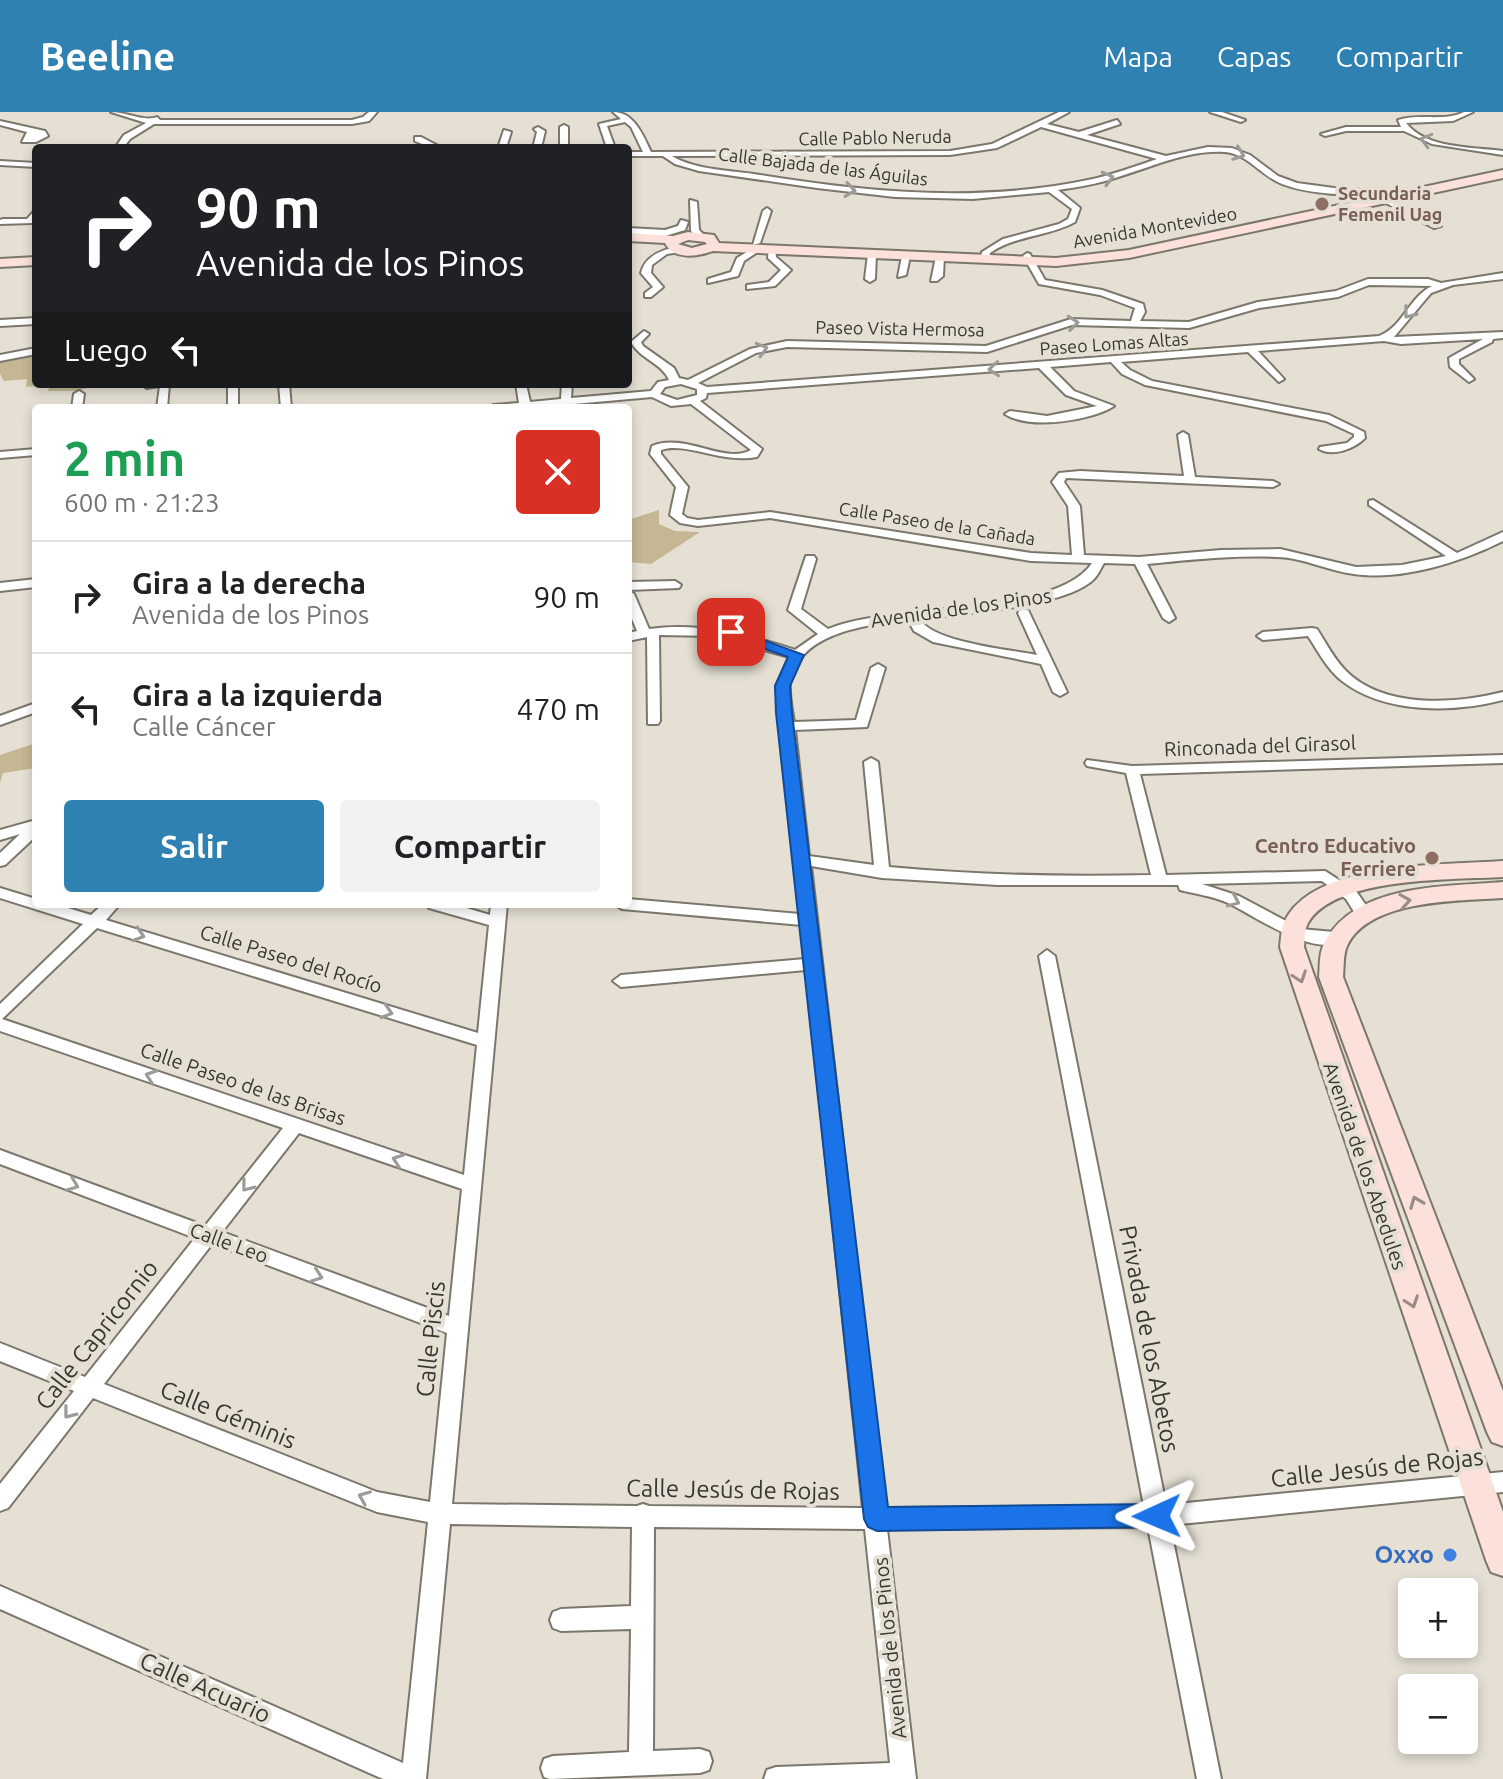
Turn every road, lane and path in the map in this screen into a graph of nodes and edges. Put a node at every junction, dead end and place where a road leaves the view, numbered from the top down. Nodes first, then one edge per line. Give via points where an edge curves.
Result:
1 (115, 112) edge
2 (169, 112) edge
3 (373, 112) edge
4 (617, 112) edge
5 (1065, 112) edge
6 (1214, 112) edge
7 (1469, 112) edge
8 (626, 120) junction
9 (1241, 120) dead end
10 (152, 122) junction
11 (1117, 122) dead end
12 (0, 123) edge
13 (1040, 124) junction
14 (564, 127) dead end
15 (538, 129) dead end
16 (1404, 129) junction
17 (32, 131) dead end
18 (423, 132) dead end
19 (507, 132) dead end
20 (1325, 134) dead end
21 (1080, 135) junction
22 (122, 144) edge
23 (433, 144) edge
24 (503, 144) edge
25 (538, 144) edge
26 (564, 144) edge
27 (610, 144) edge
28 (1503, 153) edge
29 (632, 154) edge
30 (648, 154) junction
31 (666, 155) junction
32 (1163, 158) junction
33 (32, 165) edge
34 (0, 166) edge
35 (1503, 171) edge
36 (1051, 189) junction
37 (1388, 196) junction
38 (693, 202) dead end
39 (767, 211) dead end
40 (3, 222) dead end
41 (32, 225) edge
42 (1437, 226) dead end
43 (632, 237) edge
44 (688, 239) junction
45 (762, 247) junction
46 (872, 254) junction
47 (906, 256) junction
48 (940, 257) junction
49 (985, 257) junction
50 (1028, 259) junction
51 (32, 261) edge
52 (0, 263) edge
53 (32, 267) edge
54 (0, 269) edge
55 (901, 275) dead end
56 (1503, 276) edge
57 (870, 279) dead end
58 (934, 279) dead end
59 (711, 281) dead end
60 (750, 287) dead end
61 (1438, 287) junction
62 (648, 295) dead end
63 (32, 321) edge
64 (0, 323) edge
65 (1134, 324) junction
66 (644, 334) dead end
67 (1500, 335) edge
68 (1385, 338) junction
69 (1251, 349) junction
70 (32, 352) edge
71 (0, 358) edge
72 (1114, 360) junction
73 (1042, 365) junction
74 (1279, 379) dead end
75 (1469, 379) dead end
76 (675, 381) junction
77 (692, 382) junction
78 (567, 388) edge
79 (704, 390) junction
80 (79, 394) dead end
81 (654, 394) junction
82 (566, 401) junction
83 (693, 401) junction
84 (78, 404) edge
85 (535, 404) edge
86 (1010, 414) dead end
87 (1183, 435) dead end
88 (1324, 449) dead end
89 (32, 452) edge
90 (0, 455) edge
91 (1190, 480) junction
92 (1273, 484) dead end
93 (1373, 503) dead end
94 (1503, 536) edge
95 (1456, 557) junction
96 (810, 559) dead end
97 (1078, 559) junction
98 (1100, 560) junction
99 (1139, 561) junction
100 (19, 574) dead end
101 (0, 578) edge
102 (32, 583) edge
103 (675, 585) dead end
104 (632, 586) edge
105 (0, 587) edge
106 (632, 601) edge
107 (1024, 613) dead end
108 (912, 615) junction
109 (1169, 618) dead end
110 (649, 632) junction
111 (827, 634) junction
112 (632, 636) edge
113 (1263, 636) dead end
114 (1038, 642) junction
115 (995, 650) junction
116 (797, 655) junction
117 (1047, 661) junction
118 (878, 668) dead end
119 (1060, 692) dead end
120 (1503, 696) edge
121 (32, 709) edge
122 (0, 721) edge
123 (653, 721) dead end
124 (786, 726) junction
125 (1503, 759) edge
126 (871, 762) dead end
127 (1092, 763) dead end
128 (1132, 770) junction
129 (32, 827) edge
130 (32, 830) edge
131 (0, 835) edge
132 (802, 860) junction
133 (0, 861) edge
134 (1503, 869) edge
135 (882, 873) junction
136 (1160, 880) junction
137 (1334, 882) junction
138 (1503, 890) edge
139 (0, 893) edge
140 (32, 903) edge
141 (632, 905) edge
142 (50, 908) edge
143 (108, 908) edge
144 (463, 908) edge
145 (498, 913) edge
146 (1364, 914) junction
147 (809, 920) junction
148 (94, 922) junction
149 (1293, 934) junction
150 (1339, 937) junction
151 (1047, 956) dead end
152 (814, 964) junction
153 (621, 981) dead end
154 (0, 1014) edge
155 (0, 1025) edge
156 (486, 1042) junction
157 (295, 1125) junction
158 (0, 1157) edge
159 (472, 1185) junction
160 (208, 1235) junction
161 (458, 1328) junction
162 (0, 1352) edge
163 (88, 1388) junction
164 (1503, 1432) edge
165 (1489, 1483) edge
166 (0, 1501) edge
167 (440, 1514) junction
168 (643, 1514) junction
169 (1157, 1516) junction
170 (877, 1519) junction
171 (1503, 1560) edge
172 (0, 1597) edge
173 (642, 1617) junction
174 (561, 1620) dead end
175 (700, 1761) dead end
176 (641, 1764) junction
177 (553, 1768) dead end
178 (904, 1777) edge
179 (412, 1779) edge
180 (776, 1779) edge
181 (1209, 1779) edge

1 - 10 street
2 - 10 street
3 - 10 street via 352,122
4 - 8 street
5 - 13 street, Calle Pablo Neruda
6 - 9 street
7 - 16 street via 1457,118 1412,117 1401,122
8 - 27 street via 603,124
8 - 30 street
10 - 22 street
11 - 21 street
12 - 17 street
13 - 21 street
13 - 31 street, Calle Pablo Neruda via 994,146 950,153
14 - 26 street
15 - 25 street
16 - 20 street
28 -> 16 street via 1426,141
18 - 23 street via 430,135 418,139
19 - 24 street
21 - 32 street
29 - 30 street, Calle Pablo Neruda
30 - 31 street, Calle Pablo Neruda
31 -> 36 street, Calle Bajada de las Águilas via 714,170 905,197
36 -> 32 street, Calle Bajada de las Águilas via 1116,176
32 -> 37 street, Calle Bajada de las Águilas via 1212,149 1237,151 1285,182
33 - 34 street
35 - 37 street, Avenida Montevideo
36 - 49 street via 1076,208 1072,220 1005,241
37 - 42 street
37 - 50 street, Avenida Montevideo via 1084,261
38 - 44 street via 695,231
39 - 45 street
40 - 41 street
43 - 44 street, Avenida Montevideo
44 - 45 street, Avenida Montevideo
44 - 62 street via 648,264 646,273 658,287
45 - 46 street, Avenida Montevideo
45 - 49 street, Avenida Montevideo
45 - 59 street via 740,260 735,274
45 - 60 street via 786,270 772,284
46 - 47 street, Avenida Montevideo
46 - 57 street
47 - 48 street, Avenida Montevideo
47 - 55 street
48 - 49 street, Avenida Montevideo
48 - 58 street
49 - 50 street, Avenida Montevideo
50 - 65 street via 1042,282 1140,306
51 - 52 street
53 - 54 street
56 - 61 street
61 - 65 street, Paseo Vista Hermosa via 1428,282 1372,281 1338,294 1258,305 1189,325
61 -> 68 street
63 - 64 street
77 -> 65 street, Paseo Vista Hermosa via 753,351 787,344 982,349 1071,322
66 - 76 street via 636,342 639,348 670,370
67 - 68 street, Paseo Lomas Altas
67 - 75 street via 1454,358 1454,365
68 - 69 street, Paseo Lomas Altas
69 - 72 street, Paseo Lomas Altas
69 - 74 street
70 - 71 street
72 - 73 street, Paseo Lomas Altas
72 - 88 street via 1149,383 1329,418 1359,432 1360,438 1350,446
73 -> 79 street, Paseo Lomas Altas
73 - 86 street via 1070,393 1109,406 1047,420
76 - 77 street
76 - 81 street via 657,387
77 - 79 street
78 - 82 street
79 - 83 street
80 - 84 street
81 - 82 street
81 - 83 street via 668,402
82 - 85 street
83 - 97 street, Calle Paseo de la Cañada via 757,449 740,458 704,454 675,443 658,445 655,454 682,487 675,509 684,521 770,515 1008,555
87 - 91 street
89 - 90 street
91 - 92 street
91 - 97 street via 1063,475 1058,482 1074,506
93 - 95 street
94 - 95 street, Calle Paseo de la Cañada
95 - 99 street, Calle Paseo de la Cañada via 1377,571 1280,553
96 - 111 street via 794,610
97 - 98 street, Calle Paseo de la Cañada
98 - 99 street, Calle Paseo de la Cañada
98 - 108 street, Avenida de los Pinos via 1090,579 1058,594
99 - 109 street
100 - 101 street
102 - 105 street
103 - 104 street
106 - 110 street
107 - 114 street
108 - 111 street, Avenida de los Pinos via 862,622
108 - 115 street via 918,628 938,639
110 - 112 street
110 - 116 street via 731,632
110 - 123 street
111 - 116 street, Avenida de los Pinos
113 - 120 street via 1312,632 1343,675 1390,698 1467,703
114 - 115 street
114 - 117 street
115 - 117 street
116 - 124 street, Avenida de los Pinos via 783,686
117 - 119 street
118 - 124 street via 862,724
121 - 122 street
124 - 132 street, Avenida de los Pinos
125 - 128 street, Rinconada del Girasol
126 - 135 street
127 - 128 street, Rinconada del Girasol
128 - 136 street
129 - 131 street
130 - 133 street
132 - 135 street
132 - 147 street, Avenida de los Pinos
134 - 137 street
135 - 136 street via 1056,883
136 - 137 street
136 -> 149 street via 1230,898
137 - 146 street
137 - 149 street via 1308,906
146 -> 138 street via 1411,899
139 - 140 street, Calle Paseo del Rocío
141 - 147 street
142 - 148 street, Calle Paseo del Rocío
143 - 148 street
144 - 145 street
145 - 156 street, Calle Piscis
146 - 150 street
147 - 152 street, Avenida de los Pinos
148 - 154 street
148 -> 156 street, Calle Paseo del Rocío
149 - 150 street
149 -> 165 street, Avenida de los Abedules via 1294,962
164 -> 150 street, Avenida de los Abedules via 1331,977 1329,957
151 - 169 street, Privada de los Abetos
152 - 153 street
152 - 170 street, Avenida de los Pinos
157 -> 155 street, Calle Paseo de las Brisas
156 - 159 street, Calle Piscis
159 -> 157 street, Calle Paseo de las Brisas
157 -> 160 street, Calle Capricornio
158 -> 160 street, Calle Leo
159 - 161 street, Calle Piscis
160 -> 161 street, Calle Leo
160 - 163 street, Calle Capricornio
161 - 167 street, Calle Piscis
162 - 163 street, Calle Géminis
163 -> 166 street, Calle Capricornio
167 -> 163 street, Calle Géminis via 377,1502
165 - 169 street, Calle Jesús de Rojas
165 - 171 street, Avenida de los Abedules
167 - 168 street, Calle Jesús de Rojas
167 - 179 street, Calle Piscis
168 - 170 street, Calle Jesús de Rojas
168 - 173 street
169 - 170 street, Calle Jesús de Rojas
169 - 181 street, Privada de los Abetos
170 - 178 street, Avenida de los Pinos
172 - 179 street, Calle Acuario
173 - 174 street
173 - 176 street
175 - 176 street
176 - 177 street
178 - 180 street

